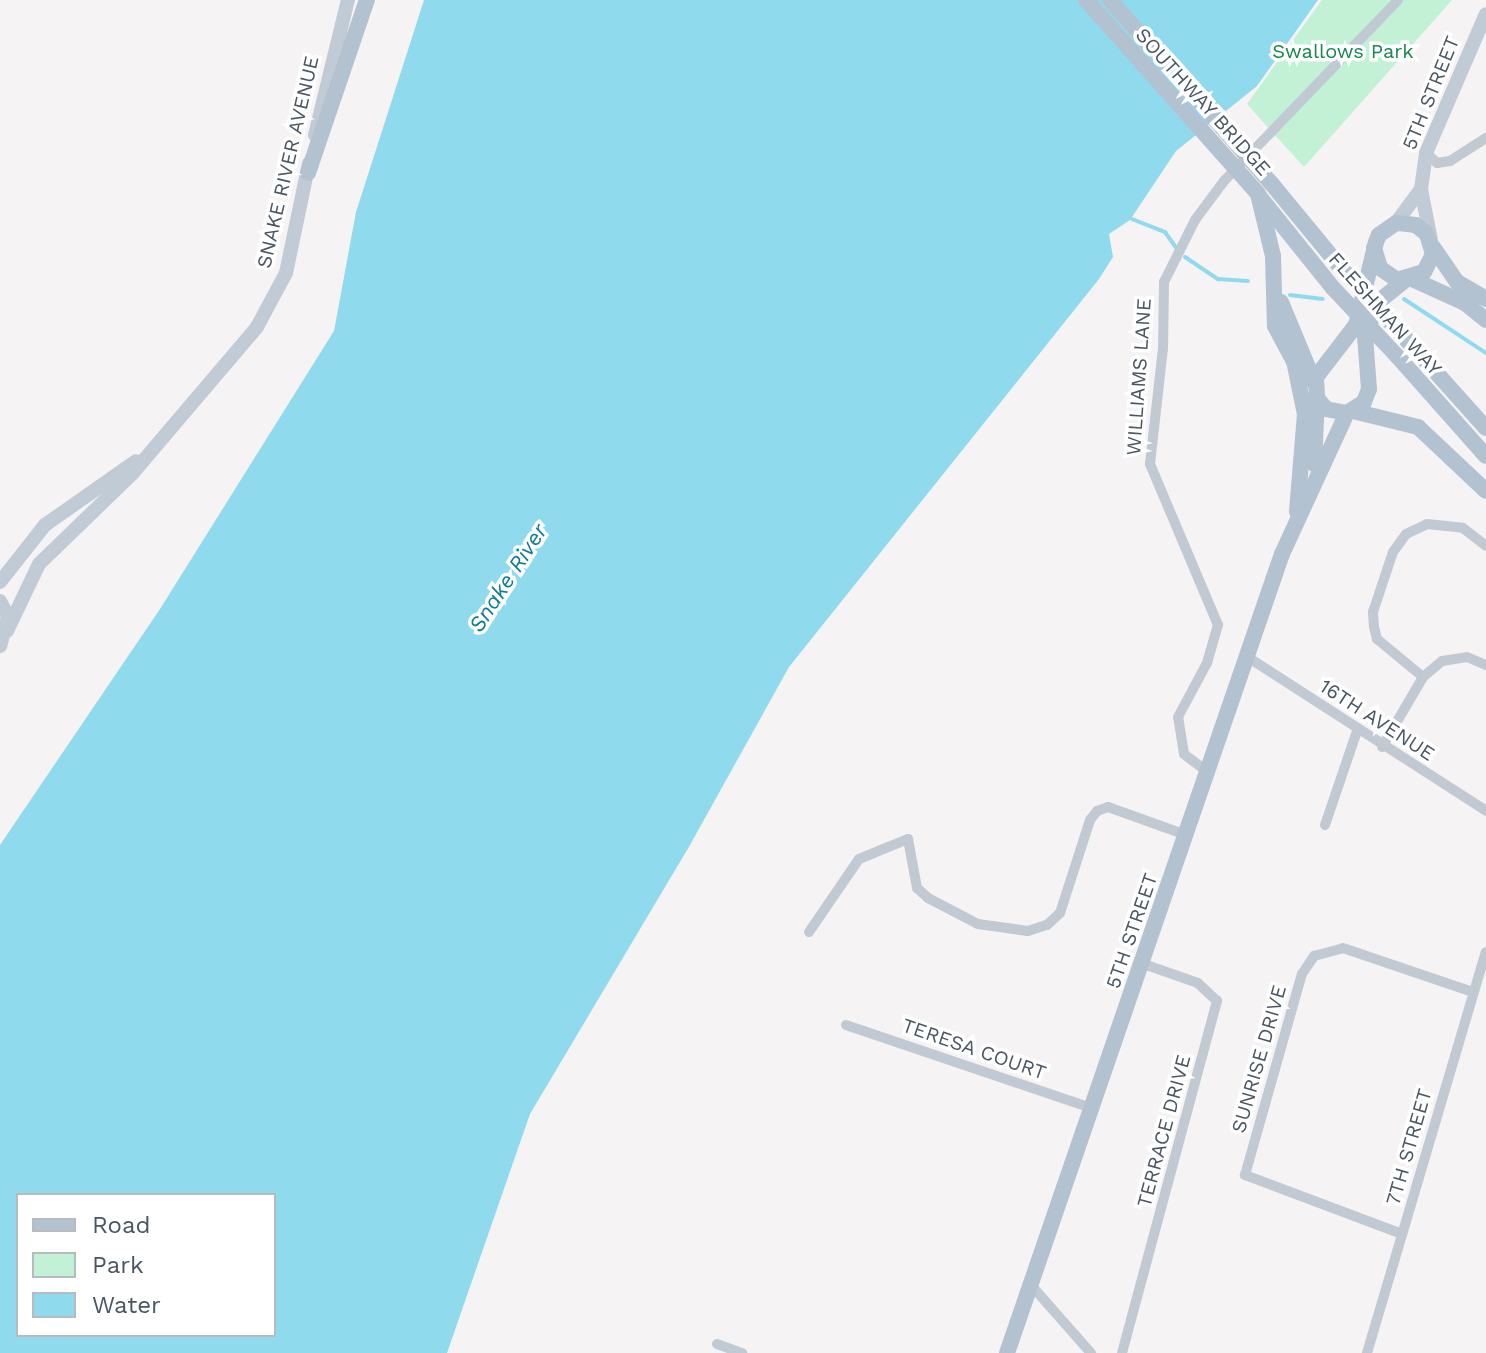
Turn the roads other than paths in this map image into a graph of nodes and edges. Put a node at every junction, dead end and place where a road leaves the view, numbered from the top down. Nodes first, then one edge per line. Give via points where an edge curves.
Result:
1 (348, 0) edge
2 (367, 0) edge
3 (1086, 0) edge
4 (1110, 0) edge
5 (1398, 0) edge
6 (1486, 14) edge
7 (1486, 138) edge
8 (1426, 153) junction
9 (308, 173) junction
10 (1271, 183) joint
11 (1421, 189) junction
12 (1258, 194) junction
13 (1396, 223) junction
14 (1432, 243) junction
15 (1374, 248) junction
16 (1408, 280) junction
17 (1274, 286) junction
18 (1486, 299) edge
19 (1486, 320) edge
20 (1316, 391) junction
21 (1466, 405) junction
22 (1350, 412) junction
23 (1486, 417) edge
24 (1486, 428) edge
25 (163, 437) junction
26 (1486, 456) edge
27 (1301, 488) junction
28 (1486, 491) edge
29 (1295, 522) junction
30 (1486, 546) edge
31 (0, 582) edge
32 (0, 601) edge
33 (7, 631) junction
34 (0, 646) edge
35 (1249, 658) junction
36 (1486, 665) edge
37 (1423, 677) junction
38 (1357, 731) junction
39 (1382, 747) junction
40 (1209, 773) junction
41 (1486, 811) edge
42 (1325, 825) dead end
43 (1186, 835) junction
44 (809, 932) dead end
45 (1486, 952) edge
46 (1141, 963) junction
47 (1473, 992) junction
48 (846, 1025) dead end
49 (1091, 1108) junction
50 (1402, 1234) junction
51 (1031, 1285) junction
52 (717, 1344) dead end
53 (742, 1353) edge
54 (1007, 1353) edge
55 (1091, 1353) edge
56 (1122, 1353) edge
57 (1367, 1353) edge

1 - 9 main road, SNAKE RIVER AVENUE
2 - 9 main road
3 - 12 main road, SOUTHWAY BRIDGE, bridge
4 - 10 main road, SOUTHWAY BRIDGE, bridge
5 - 40 street, WILLIAMS LANE via 1224,181 1195,220 1164,282 1163,349 1150,464 1218,625 1207,663 1178,717 1184,754
6 - 8 main road, 5TH STREET
7 - 8 street via 1450,161 1437,163
8 - 11 main road, 5TH STREET
9 - 25 main road, SNAKE RIVER AVENUE via 286,273 273,302 232,361
10 - 21 main road, FLESHMAN WAY, bridge
11 - 13 main road, 5TH STREET
11 - 14 main road, 5TH STREET
12 - 17 main road
12 - 26 main road, FLESHMAN WAY, bridge via 1333,288
13 - 14 main road via 1416,225
13 - 15 main road via 1379,235
14 - 16 main road via 1428,267
14 - 18 main road via 1457,282
15 - 16 main road via 1380,268
15 - 20 main road via 1356,325
16 - 19 main road via 1465,303
16 - 22 main road, 5TH STREET via 1378,302 1364,355 1369,389
17 - 20 main road
17 - 27 main road via 1275,326 1294,361 1305,414
20 - 22 main road via 1333,412
20 - 27 main road, 5TH STREET via 1318,448
21 - 23 main road
21 - 24 main road, FLESHMAN WAY
22 - 28 main road via 1418,427
22 - 29 main road, 5TH STREET
25 - 31 main road, SNAKE RIVER AVENUE via 45,525
25 - 33 main road, SNAKE RIVER AVENUE via 39,564
27 - 29 main road, 5TH STREET
29 - 35 main road, 5TH STREET
30 - 37 street via 1463,528 1427,524 1406,534 1393,552 1373,612 1374,627 1377,639
32 - 33 main road
33 - 34 main road, SNAKE RIVER AVENUE
35 - 38 street, 16TH AVENUE
35 - 40 main road, 5TH STREET
36 - 37 street via 1454,657
37 - 39 street
38 - 39 street, 16TH AVENUE
38 - 42 street
39 - 41 street, 16TH AVENUE
40 - 43 main road, 5TH STREET
43 - 44 street via 1108,807 1097,811 1060,913 1047,925 1028,931 978,924 928,898 917,888 908,839 859,859
43 - 46 main road, 5TH STREET
45 - 47 street, 7TH STREET
46 - 49 main road, 5TH STREET
46 - 56 street, TERRACE DRIVE via 1198,983 1217,1001
47 - 50 street, 7TH STREET
47 - 50 street, SUNRISE DRIVE via 1343,948 1314,956 1302,974 1245,1175
48 - 49 street, TERESA COURT
49 - 51 main road, 5TH STREET
50 - 57 street, 7TH STREET
51 - 54 main road, 5TH STREET
51 - 55 street
52 - 53 street

